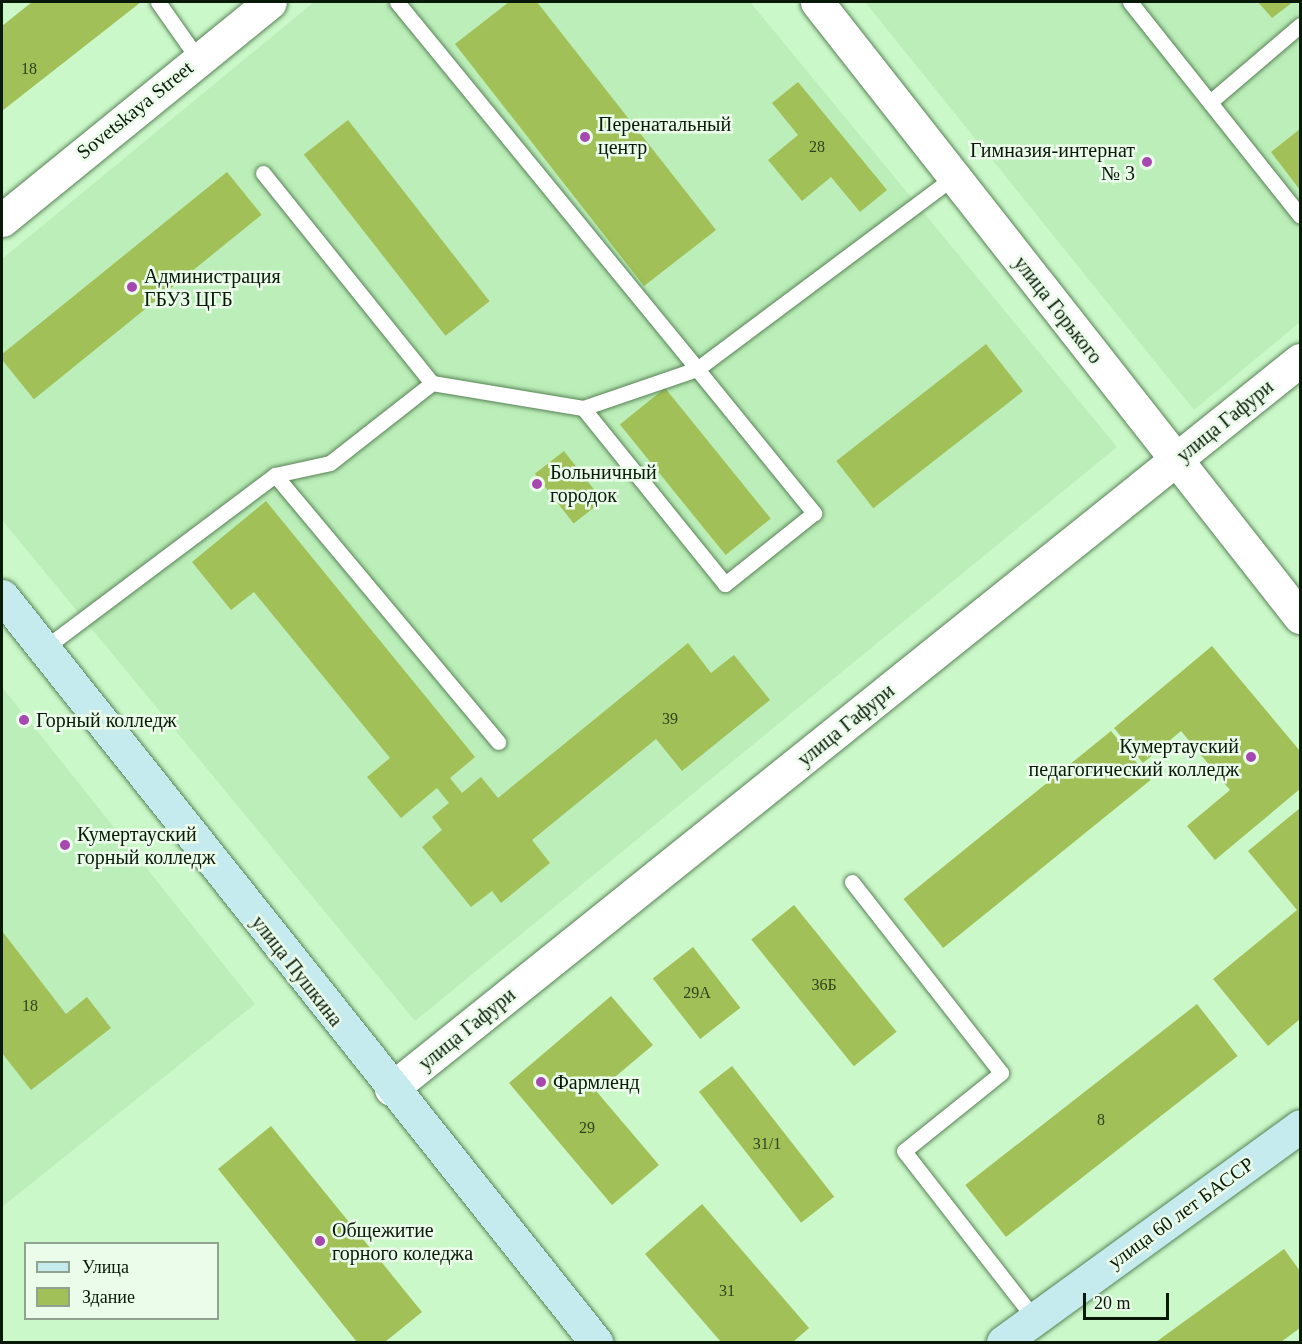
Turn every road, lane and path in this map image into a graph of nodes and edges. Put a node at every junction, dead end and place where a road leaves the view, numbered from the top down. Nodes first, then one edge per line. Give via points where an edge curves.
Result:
1 (158, 2) edge
2 (270, 2) edge
3 (397, 2) edge
4 (817, 2) edge
5 (1130, 2) edge
6 (1300, 25) edge
7 (198, 59) junction
8 (1210, 102) junction
9 (263, 173) dead end
10 (954, 177) junction
11 (1300, 216) edge
12 (2, 220) edge
13 (1300, 360) edge
14 (697, 369) junction
15 (432, 383) junction
16 (583, 408) junction
17 (1176, 461) junction
18 (275, 475) junction
19 (2, 596) edge
20 (1300, 617) edge
21 (41, 650) junction
22 (498, 742) dead end
23 (852, 882) dead end
24 (391, 1089) junction
25 (1300, 1126) edge
26 (1035, 1319) junction
27 (596, 1342) edge
28 (1004, 1342) edge

1 - 7 lane
2 - 7 street, Sovetskaya Street
3 - 14 lane
4 - 10 street, улица Горького
5 - 8 lane
6 - 8 lane
7 - 12 street, Sovetskaya Street
8 - 11 lane
9 - 15 lane
10 - 14 lane
10 - 17 street, улица Горького
13 - 17 street, улица Гафури
14 - 16 lane
14 - 16 lane via 814,513 725,584
15 - 16 lane
15 - 18 lane via 330,463
17 - 20 street, улица Горького
17 - 24 street, улица Гафури
18 - 21 lane
18 - 22 lane
19 - 21 main road, улица Пушкина
21 - 24 main road, улица Пушкина
23 - 26 lane via 1001,1073 904,1151
24 - 27 main road, улица Пушкина
25 - 26 main road, улица 60 лет БАССР
26 - 28 main road, улица 60 лет БАССР

